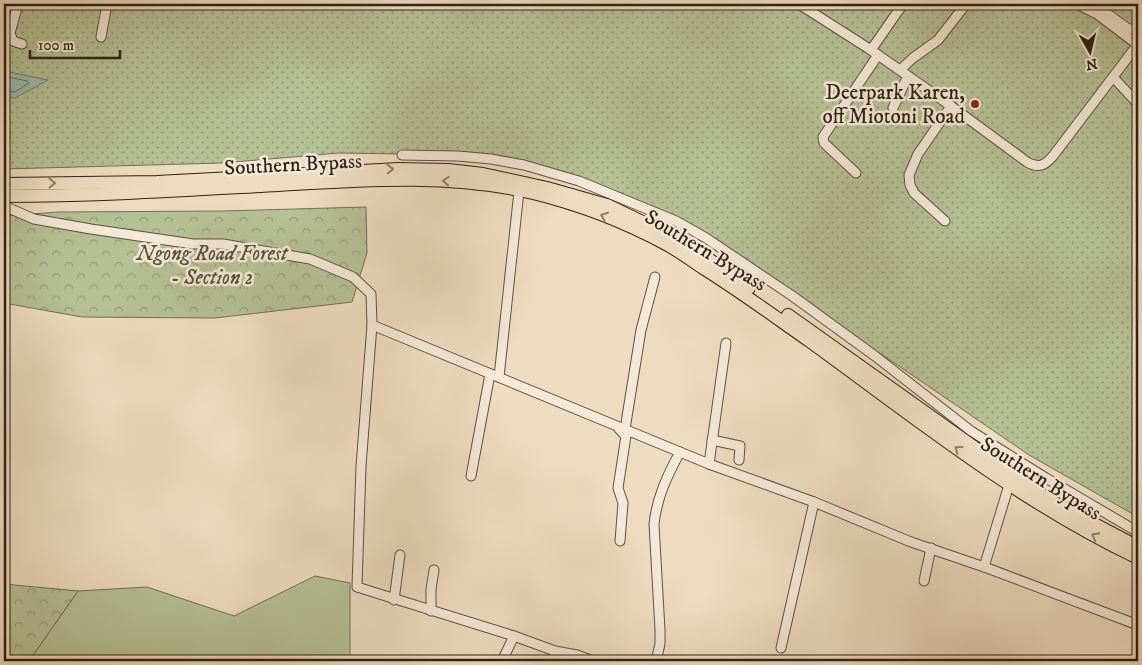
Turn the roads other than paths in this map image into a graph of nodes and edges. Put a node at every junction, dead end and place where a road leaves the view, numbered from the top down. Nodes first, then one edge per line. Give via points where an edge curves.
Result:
1 (18, 4) edge
2 (107, 4) edge
3 (799, 4) edge
4 (903, 4) edge
5 (966, 4) edge
6 (1077, 4) edge
7 (1094, 4) edge
8 (1138, 31) edge
9 (101, 37) dead end
10 (22, 44) dead end
11 (1138, 44) edge
12 (875, 53) junction
13 (904, 73) junction
14 (1113, 77) junction
15 (1138, 104) edge
16 (951, 106) junction
17 (893, 108) dead end
18 (402, 155) dead end
19 (856, 173) dead end
20 (4, 184) edge
21 (519, 191) junction
22 (4, 196) edge
23 (4, 206) edge
24 (946, 221) dead end
25 (655, 277) dead end
26 (372, 325) junction
27 (726, 343) dead end
28 (494, 376) junction
29 (621, 428) junction
30 (712, 440) junction
31 (680, 452) junction
32 (739, 460) dead end
33 (709, 464) junction
34 (471, 476) dead end
35 (1009, 485) junction
36 (814, 502) junction
37 (1138, 532) edge
38 (620, 541) dead end
39 (1138, 547) edge
40 (931, 548) junction
41 (400, 555) dead end
42 (1138, 558) edge
43 (984, 567) junction
44 (434, 570) dead end
45 (924, 582) dead end
46 (394, 600) junction
47 (431, 611) junction
48 (1138, 625) edge
49 (514, 636) junction
50 (781, 648) dead end
51 (555, 651) junction
52 (577, 658) edge
53 (502, 661) edge
54 (555, 661) edge
55 (593, 661) edge
56 (656, 661) edge

1 - 10 street via 10,33 13,41
2 - 9 street
3 - 12 street
4 - 12 street
5 - 13 street via 938,40 913,58
6 - 11 street via 1097,14
7 - 8 street via 1127,28
11 - 14 street
12 - 13 street
12 - 19 street via 823,137 824,143
13 - 16 street
13 - 17 street
14 - 15 street
14 - 16 street via 1043,166 1027,162
16 - 24 street via 918,154 909,175 914,194
18 - 37 street via 458,156 524,165 579,181 676,221 791,295 876,356 971,431
20 -> 39 highway, Southern Bypass via 157,182 420,169 483,174 607,205 661,230 703,255 1047,498
21 -> 22 highway, Southern Bypass via 420,180
21 - 28 street
35 -> 21 highway, Southern Bypass via 746,295 667,245 574,205
23 - 26 street via 34,219 91,230 193,244 223,244 316,260 352,277 370,292
25 - 29 street
26 - 28 street
26 - 46 street via 356,585 360,590
27 - 30 street
28 - 29 street
28 - 34 street
29 - 31 street
29 - 38 street via 626,436 618,488 623,503
30 - 32 street via 740,446
30 - 33 street
31 - 33 street
31 - 56 street via 659,494 655,517 660,630
33 - 36 street
42 -> 35 highway, Southern Bypass via 1042,507
35 - 43 street
36 - 40 street
36 - 50 street
40 - 43 street
40 - 45 street
41 - 46 street
43 - 48 street
44 - 47 street
46 - 47 street
47 - 49 street
49 - 51 street
49 - 53 street
51 - 52 street
51 - 54 street
52 - 55 street

